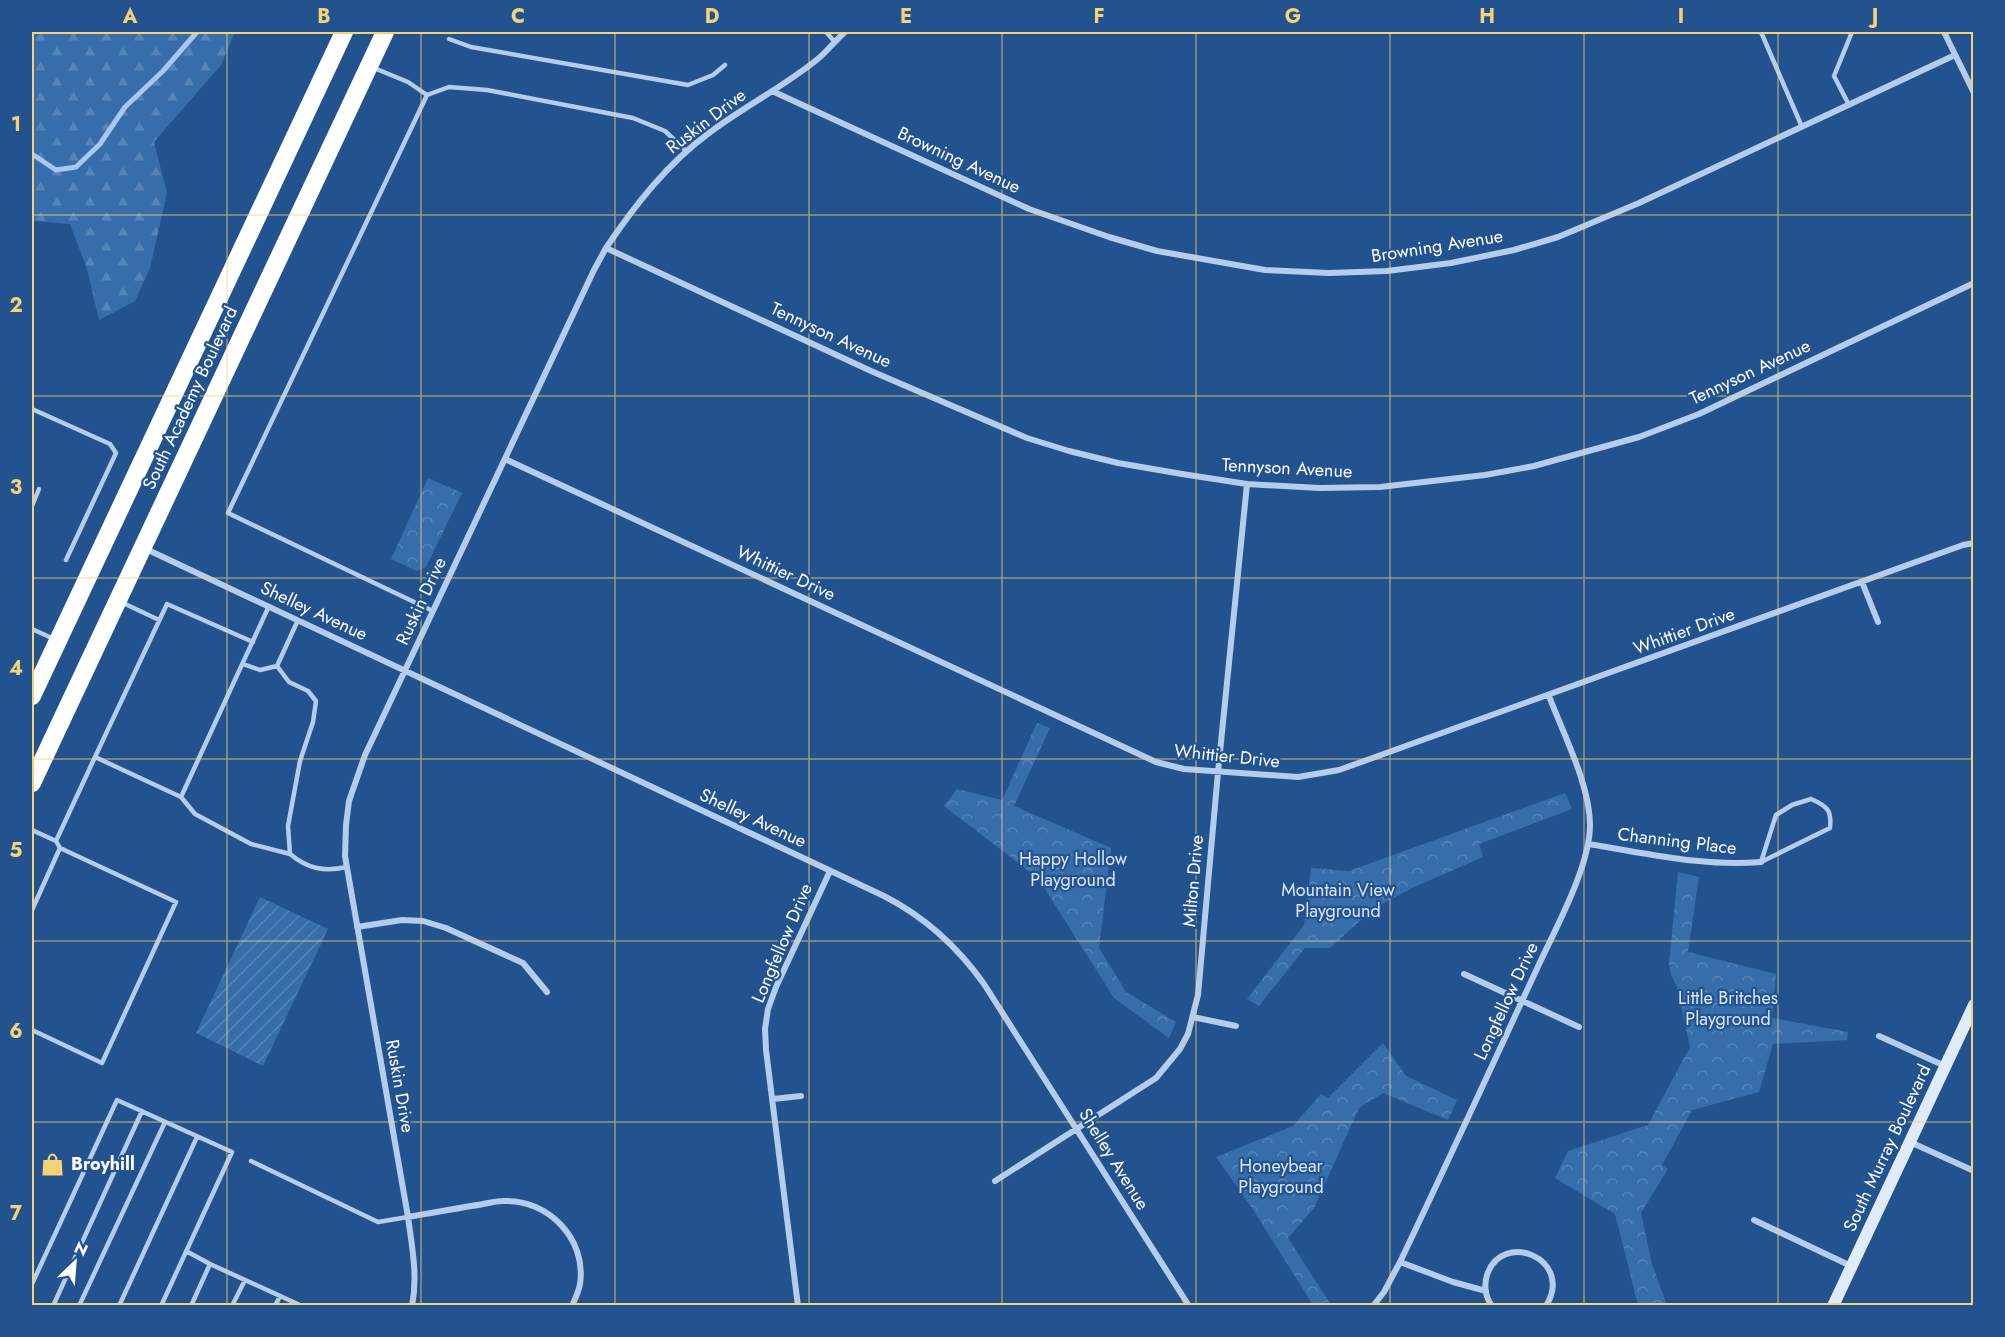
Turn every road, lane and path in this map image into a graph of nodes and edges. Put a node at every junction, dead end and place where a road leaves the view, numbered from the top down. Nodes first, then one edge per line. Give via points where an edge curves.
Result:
1 (344, 32) edge
2 (385, 32) edge
3 (826, 32) edge
4 (844, 32) edge
5 (1761, 32) edge
6 (1852, 32) edge
7 (1944, 32) edge
8 (450, 39) dead end
9 (835, 42) junction
10 (1955, 55) junction
11 (725, 65) dead end
12 (369, 66) junction
13 (1974, 75) edge
14 (1966, 78) junction
15 (772, 91) junction
16 (1974, 93) edge
17 (427, 95) junction
18 (1849, 105) junction
19 (1802, 127) junction
20 (686, 151) junction
21 (606, 248) junction
22 (1974, 283) edge
23 (32, 409) edge
24 (505, 459) junction
25 (1247, 484) junction
26 (39, 489) dead end
27 (32, 506) edge
28 (1974, 543) edge
29 (143, 547) junction
30 (66, 560) dead end
31 (1862, 582) junction
32 (117, 601) junction
33 (269, 606) junction
34 (433, 611) junction
35 (159, 620) junction
36 (298, 620) junction
37 (1878, 622) dead end
38 (32, 629) edge
39 (57, 641) junction
40 (253, 642) junction
41 (243, 664) junction
42 (277, 666) junction
43 (405, 670) junction
44 (32, 696) edge
45 (1549, 696) junction
46 (95, 757) junction
47 (1218, 772) junction
48 (32, 783) edge
49 (181, 797) junction
50 (32, 830) edge
51 (56, 841) junction
52 (1588, 844) junction
53 (60, 848) junction
54 (290, 854) junction
55 (1761, 862) junction
56 (347, 867) junction
57 (830, 871) junction
58 (32, 910) edge
59 (357, 927) junction
60 (1464, 974) dead end
61 (547, 992) dead end
62 (1522, 1001) junction
63 (1974, 1005) edge
64 (1193, 1017) junction
65 (1236, 1026) dead end
66 (1579, 1027) dead end
67 (32, 1030) edge
68 (1879, 1036) dead end
69 (1945, 1066) junction
70 (801, 1095) dead end
71 (773, 1098) junction
72 (142, 1111) junction
73 (165, 1122) junction
74 (1076, 1128) junction
75 (197, 1137) junction
76 (1910, 1142) junction
77 (251, 1161) dead end
78 (1974, 1171) edge
79 (994, 1181) dead end
80 (408, 1217) junction
81 (1754, 1220) dead end
82 (186, 1251) junction
83 (1401, 1262) junction
84 (210, 1264) junction
85 (1851, 1266) junction
86 (245, 1280) junction
87 (32, 1284) edge
88 (1486, 1291) junction
89 (280, 1296) junction
90 (53, 1305) edge
91 (79, 1305) edge
92 (119, 1305) edge
93 (161, 1305) edge
94 (191, 1305) edge
95 (232, 1305) edge
96 (275, 1305) edge
97 (302, 1305) edge
98 (412, 1305) edge
99 (572, 1305) edge
100 (798, 1305) edge
101 (1189, 1305) edge
102 (1373, 1305) edge
103 (1492, 1305) edge
104 (1546, 1305) edge
105 (1833, 1305) edge

1 - 39 highway, South Academy Boulevard
2 - 12 highway, South Academy Boulevard
3 - 9 lane
4 - 9 street, Ruskin Drive
5 - 19 lane
6 - 18 lane via 1834,76
7 - 10 street
8 - 11 lane via 471,47 688,85 713,75
9 - 15 street, Ruskin Drive via 821,57
10 - 14 street
10 - 18 street, Browning Avenue
12 - 17 lane via 408,82
12 - 29 highway, South Academy Boulevard
13 - 14 lane
14 - 16 street
15 - 19 street, Browning Avenue via 1029,209 1109,237 1211,262 1329,273 1387,272 1451,263 1558,237
15 - 20 street, Ruskin Drive
17 - 20 lane via 450,87 487,90 633,118 666,131
17 - 34 lane via 228,513
18 - 19 street, Browning Avenue
20 - 21 street, Ruskin Drive via 630,212
21 - 24 street, Ruskin Drive
21 - 25 street, Tennyson Avenue via 871,371 1027,438 1118,463
22 - 25 street, Tennyson Avenue via 1699,414 1589,452 1534,466 1380,487
23 - 30 lane via 110,444 116,453
24 - 34 street, Ruskin Drive
24 - 47 street, Whittier Drive via 1156,762
25 - 47 street, Milton Drive
26 - 27 lane
28 - 31 street, Whittier Drive
29 - 32 highway, South Academy Boulevard
29 - 33 street, Shelley Avenue
31 - 37 street
31 - 45 street, Whittier Drive
32 - 35 lane
32 - 48 highway, South Academy Boulevard
33 - 36 street, Shelley Avenue
33 - 40 lane
34 - 43 street, Ruskin Drive
35 - 40 lane via 167,604
35 - 46 lane
36 - 42 lane
36 - 43 street, Shelley Avenue
38 - 39 lane
39 - 44 highway, South Academy Boulevard
40 - 41 lane
41 - 42 lane via 260,670
41 - 49 lane
42 - 54 lane via 289,682 308,691 316,701 288,826
43 - 56 street, Ruskin Drive via 365,755 350,801
43 - 57 street, Shelley Avenue
45 - 47 street, Whittier Drive via 1319,775
45 - 52 street, Longfellow Drive via 1585,791
46 - 49 lane
46 - 51 lane
47 - 64 street, Milton Drive
49 - 54 lane via 195,814 251,844
50 - 51 lane
51 - 53 lane
52 - 55 street, Channing Place via 1700,862
52 - 62 street, Longfellow Drive via 1577,881
53 - 58 lane
53 - 67 lane via 176,902 102,1063
54 - 56 lane via 302,864 330,870
55 - 55 lane via 1776,815 1811,799 1825,805 1831,817 1830,828
56 - 59 street, Ruskin Drive
57 - 71 street, Longfellow Drive via 768,1008 766,1050
57 - 74 street, Shelley Avenue via 903,906 960,953
59 - 61 street via 402,920 446,928 523,963
59 - 80 street, Ruskin Drive
60 - 62 street
62 - 66 street
62 - 83 street, Longfellow Drive
63 - 69 main road, South Murray Boulevard
64 - 65 street
64 - 74 street, Milton Drive via 1180,1049 1156,1078
68 - 69 street
69 - 76 main road, South Murray Boulevard
70 - 71 street
71 - 100 street, Longfellow Drive
72 - 73 lane
72 - 87 lane via 117,1100
72 - 90 lane
73 - 75 lane
73 - 91 lane
74 - 79 street, Milton Drive
74 - 101 street, Shelley Avenue
75 - 82 lane via 232,1152
75 - 92 lane
76 - 78 street
76 - 85 main road, South Murray Boulevard
77 - 80 lane via 378,1222
80 - 98 street, Ruskin Drive via 414,1266
80 - 99 street via 504,1201 528,1204 546,1212 567,1229 576,1245 580,1285
81 - 85 street
82 - 84 lane
82 - 93 lane
83 - 88 street
83 - 102 street, Longfellow Drive
84 - 86 lane
84 - 94 lane
85 - 105 main road, South Murray Boulevard
86 - 89 lane
86 - 95 lane
88 - 103 street
88 - 104 street via 1488,1270 1494,1262 1515,1251 1527,1252 1547,1265 1552,1276 1553,1287
89 - 96 lane
89 - 97 lane

